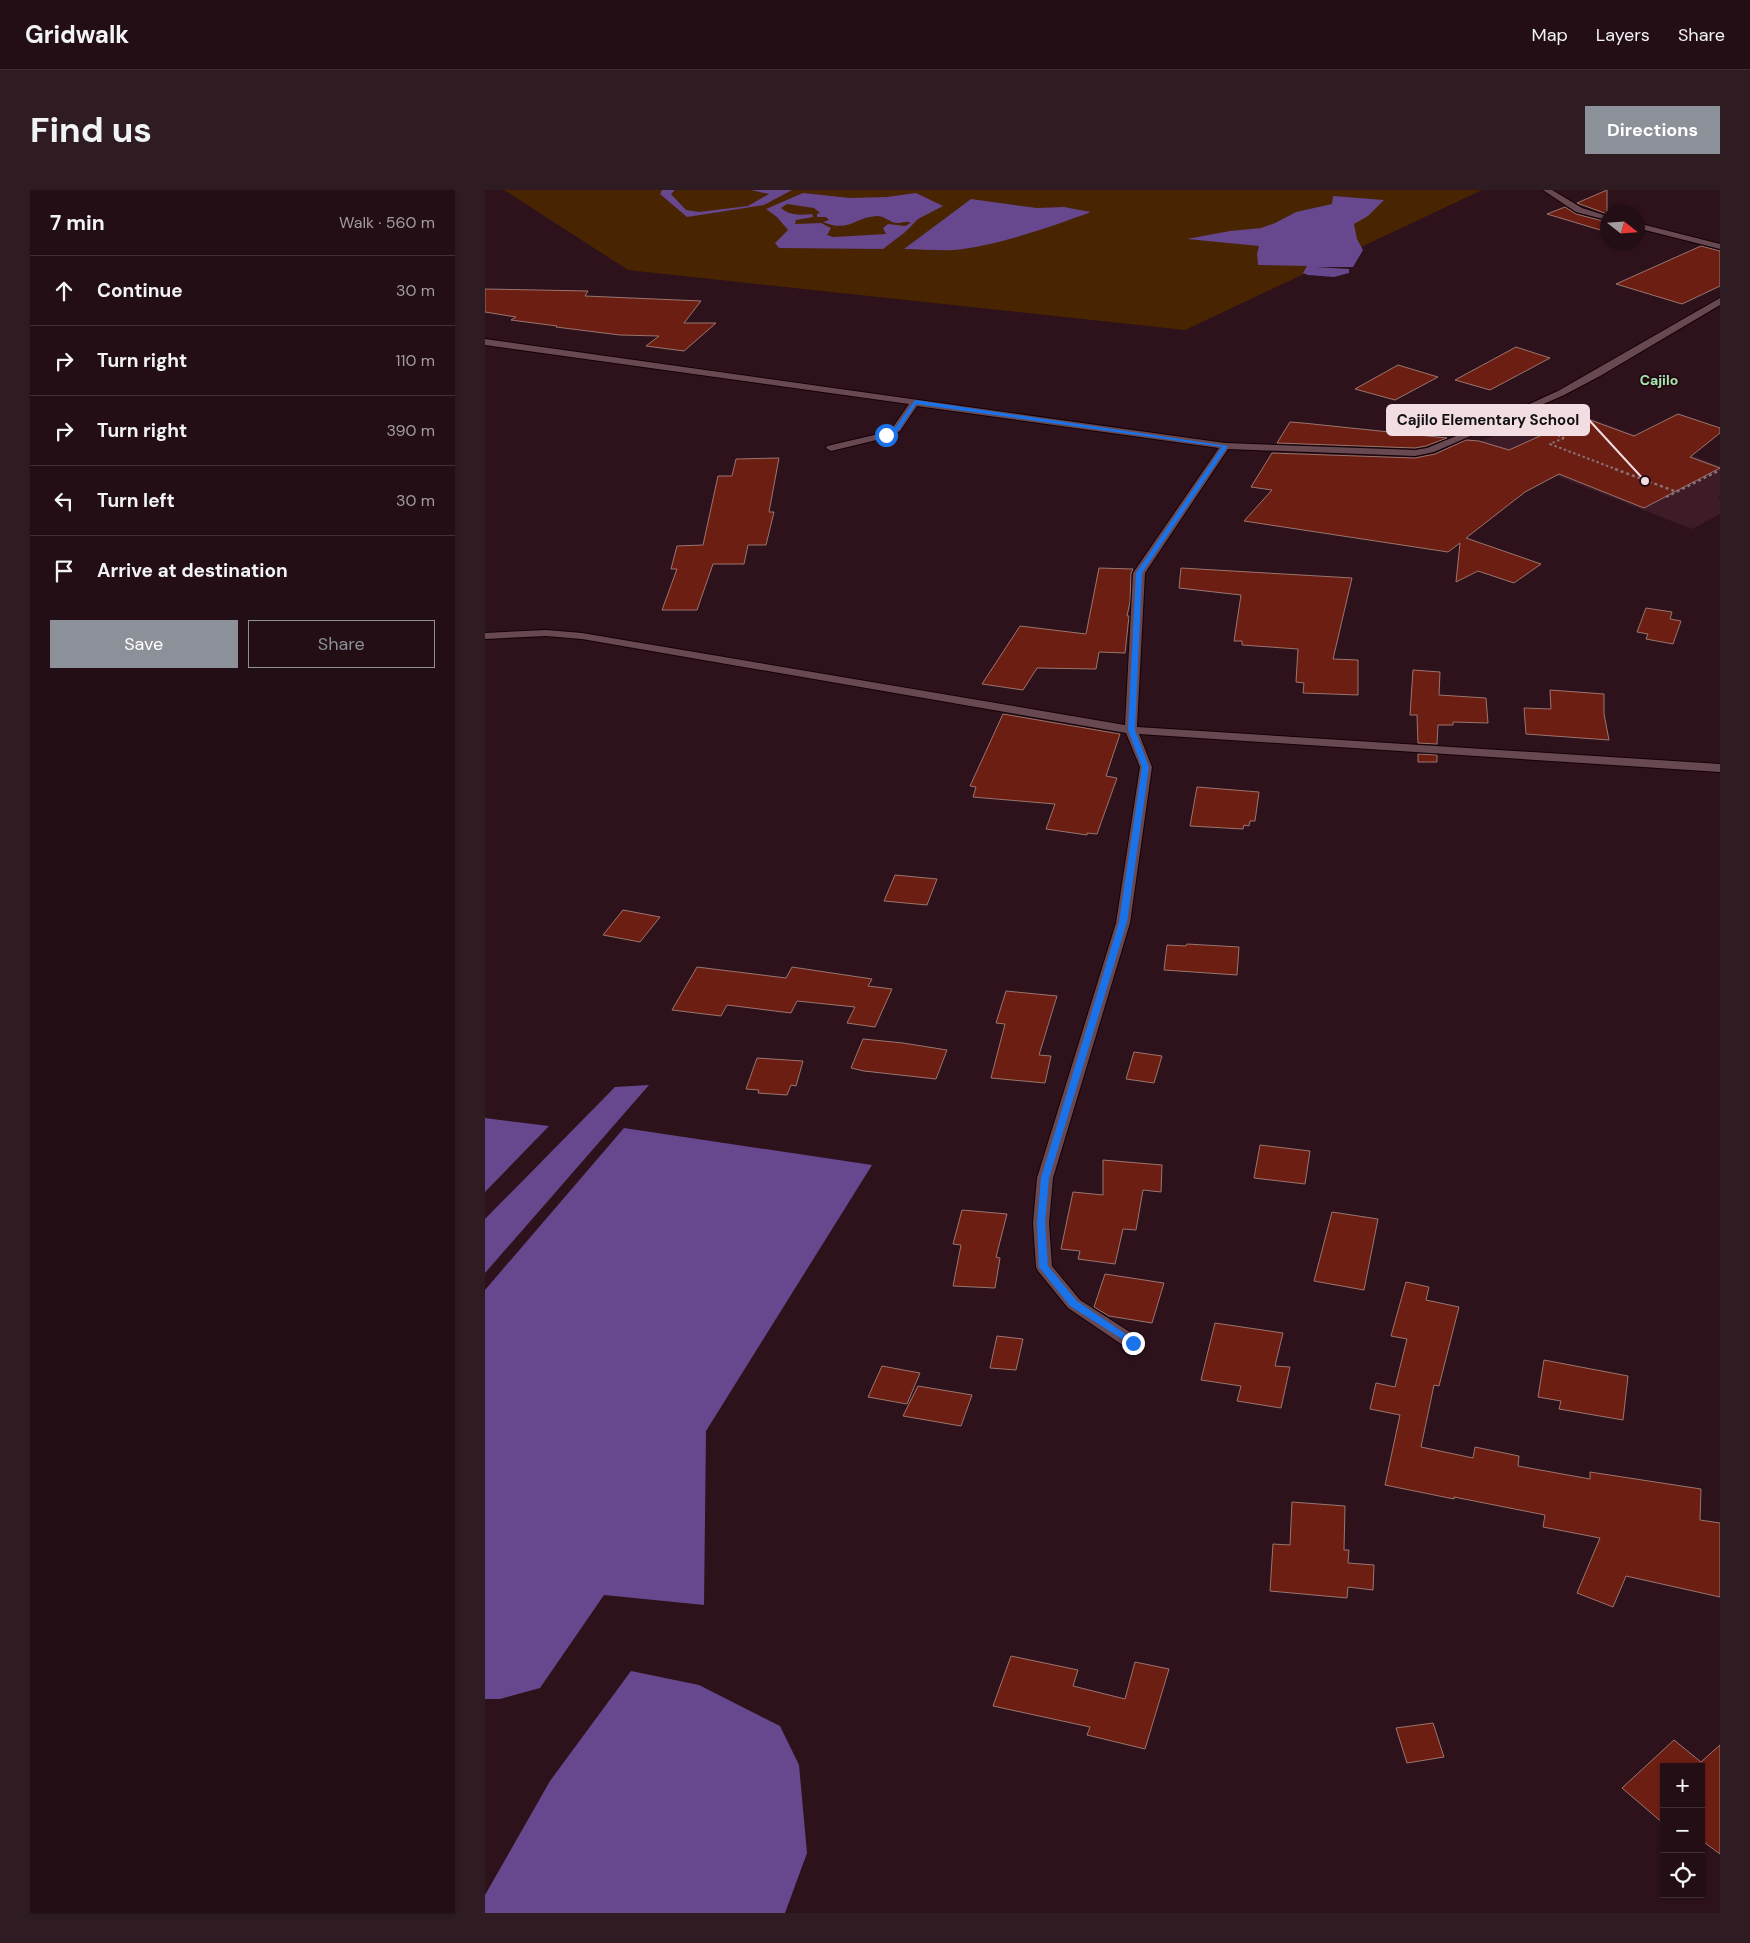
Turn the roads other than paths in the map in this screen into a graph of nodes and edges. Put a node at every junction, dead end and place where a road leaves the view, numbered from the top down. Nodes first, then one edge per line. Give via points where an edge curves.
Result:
1 (1547, 190) edge
2 (1600, 216) edge
3 (1645, 228) edge
4 (1720, 247) edge
5 (1720, 301) edge
6 (485, 342) edge
7 (915, 402) junction
8 (1225, 446) junction
9 (831, 448) dead end
10 (485, 636) edge
11 (1131, 730) junction
12 (1720, 768) edge
13 (1133, 1343) dead end

1 - 2 street via 1579,210
3 - 4 street
5 - 8 street via 1580,384 1430,450 1415,453
6 - 7 street
7 - 8 street
7 - 9 street via 897,429 886,435
8 - 11 street via 1139,573
10 - 11 street via 546,633 582,636
11 - 12 street
11 - 13 street via 1146,767 1123,922 1045,1178 1041,1223 1044,1267 1074,1304

